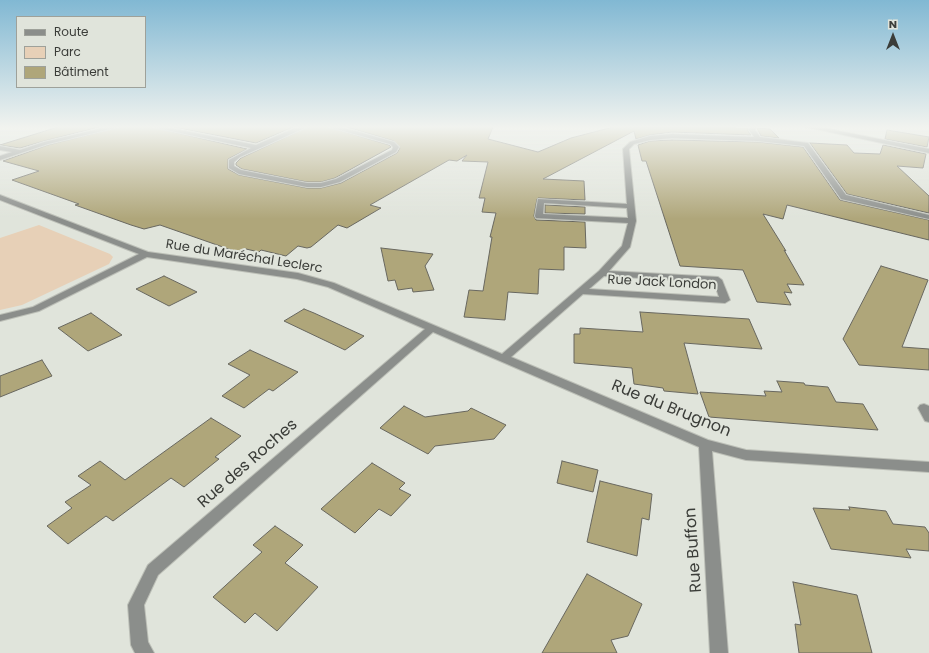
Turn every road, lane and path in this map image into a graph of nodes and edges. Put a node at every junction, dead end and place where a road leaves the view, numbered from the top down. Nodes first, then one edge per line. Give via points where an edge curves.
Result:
1 (236, 157) edge
2 (382, 157) edge
3 (627, 157) edge
4 (815, 157) edge
5 (0, 197) edge
6 (631, 206) junction
7 (929, 217) edge
8 (632, 221) junction
9 (146, 254) junction
10 (602, 273) junction
11 (581, 291) junction
12 (0, 318) edge
13 (433, 327) junction
14 (504, 358) junction
15 (705, 444) junction
16 (929, 468) edge
17 (145, 653) edge
18 (719, 653) edge

1 - 2 street via 231,161 231,167 239,172 307,185 338,181
3 - 6 street, Rue Jack London
4 - 7 street, Rue Jack London via 844,198
5 - 9 street, Rue du Maréchal Leclerc
6 - 8 street, Rue Jack London
6 - 8 street via 541,201 539,216
8 - 10 street, Rue Jack London via 626,247
9 - 12 street via 36,309
9 - 13 street, Rue du Maréchal Leclerc via 298,276 331,285
10 - 11 street, Rue Jack London
10 - 11 street, Rue Jack London via 718,280 725,300
11 - 14 street, Rue Jack London
13 - 14 street, Rue du Maréchal Leclerc
13 - 17 street, Rue des Roches via 153,570 136,605 140,645
14 - 15 street, Rue du Brugnon
15 - 16 street, Rue du Brugnon via 746,455
15 - 18 street, Rue Buffon

